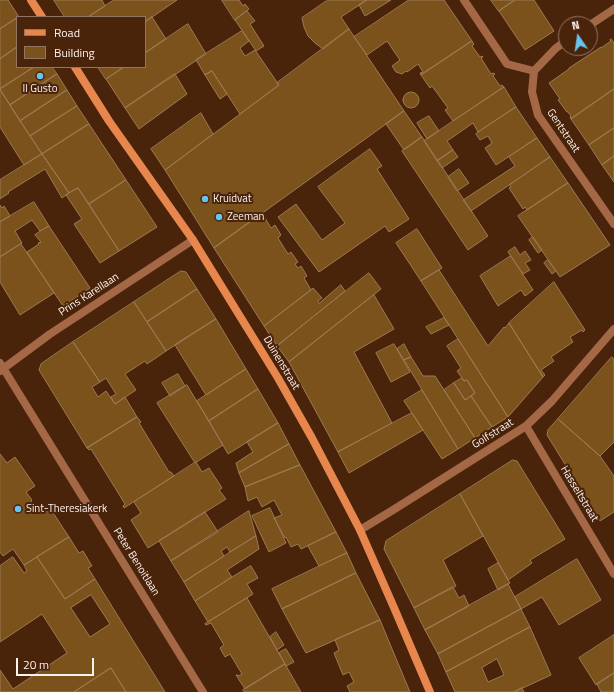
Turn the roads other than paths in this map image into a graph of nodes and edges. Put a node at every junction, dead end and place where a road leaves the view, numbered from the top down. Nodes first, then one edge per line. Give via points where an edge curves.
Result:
1 (31, 0) edge
2 (464, 0) edge
3 (614, 9) edge
4 (41, 16) edge
5 (598, 20) edge
6 (558, 47) edge
7 (76, 68) edge
8 (534, 71) junction
9 (614, 224) edge
10 (193, 240) junction
11 (614, 329) edge
12 (1, 368) edge
13 (526, 426) junction
14 (360, 530) junction
15 (614, 574) edge
16 (203, 692) edge
17 (430, 692) edge

1 - 4 street
2 - 8 street via 507,64
3 - 5 street
6 - 8 street
7 - 10 street, Duinenstraat via 109,121
8 - 9 street, Gentstraat via 532,92 538,115
10 - 12 street, Prins Karellaan
10 - 14 street, Duinenstraat via 278,378
11 - 13 street, Golfstraat via 552,401
12 - 16 street, Peter Benoitlaan
13 - 14 street, Golfstraat
13 - 15 street, Hasseltstraat
14 - 17 street, Duinenstraat

